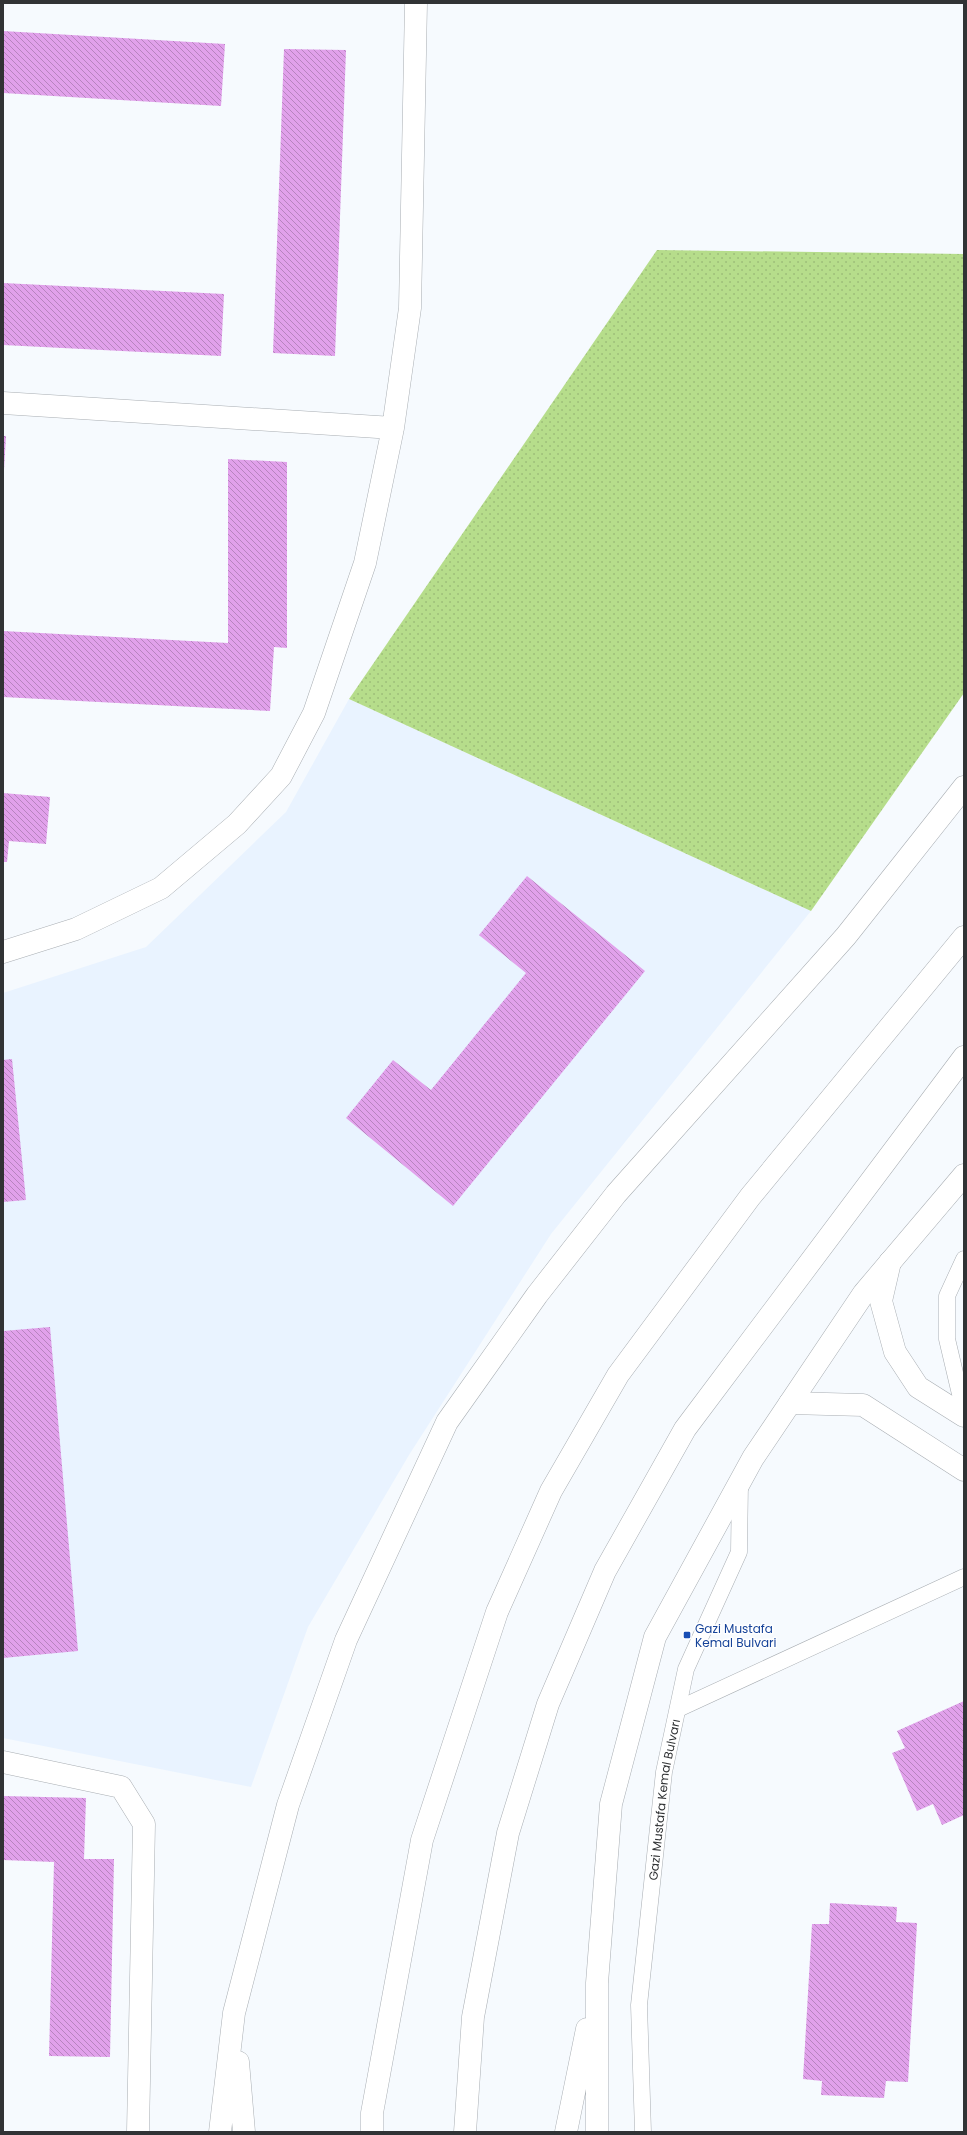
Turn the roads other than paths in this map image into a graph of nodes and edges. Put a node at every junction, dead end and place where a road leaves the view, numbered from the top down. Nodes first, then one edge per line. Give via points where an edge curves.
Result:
1 (416, 3) edge
2 (3, 403) edge
3 (393, 428) junction
4 (964, 787) edge
5 (964, 937) edge
6 (3, 952) edge
7 (964, 1057) edge
8 (964, 1175) edge
9 (964, 1259) edge
10 (890, 1262) junction
11 (790, 1403) junction
12 (964, 1411) edge
13 (964, 1416) edge
14 (964, 1470) edge
15 (740, 1480) junction
16 (964, 1577) edge
17 (678, 1709) junction
18 (3, 1762) edge
19 (597, 1983) junction
20 (234, 2013) junction
21 (138, 2132) edge
22 (220, 2132) edge
23 (244, 2132) edge
24 (372, 2132) edge
25 (466, 2132) edge
26 (566, 2132) edge
27 (597, 2132) edge
28 (643, 2132) edge

1 - 3 main road via 410,308
2 - 3 main road
3 - 6 main road via 365,563 314,713 281,776 237,824 161,888 76,929
4 - 20 main road via 846,936 616,1194 537,1295 447,1422 346,1640 288,1805
5 - 24 main road via 741,1209 618,1375 551,1491 497,1612 422,1840 372,2113
7 - 25 main road via 685,1428 605,1572 548,1704 508,1833 473,2017
8 - 10 main road
9 - 12 lane via 947,1296 947,1339
10 - 11 main road via 864,1293
10 - 13 main road via 881,1301 895,1352 918,1386
11 - 14 main road via 863,1405
11 - 15 main road
15 - 17 lane, Gazi Mustafa Kemal Bulvarı via 739,1552 686,1669
15 - 19 main road via 655,1637 611,1804
16 - 17 lane
17 - 28 lane, Gazi Mustafa Kemal Bulvarı via 664,1772 639,2005
18 - 21 main road via 121,1787 144,1824
19 - 26 main road
19 - 27 main road
20 - 22 main road
20 - 23 main road

